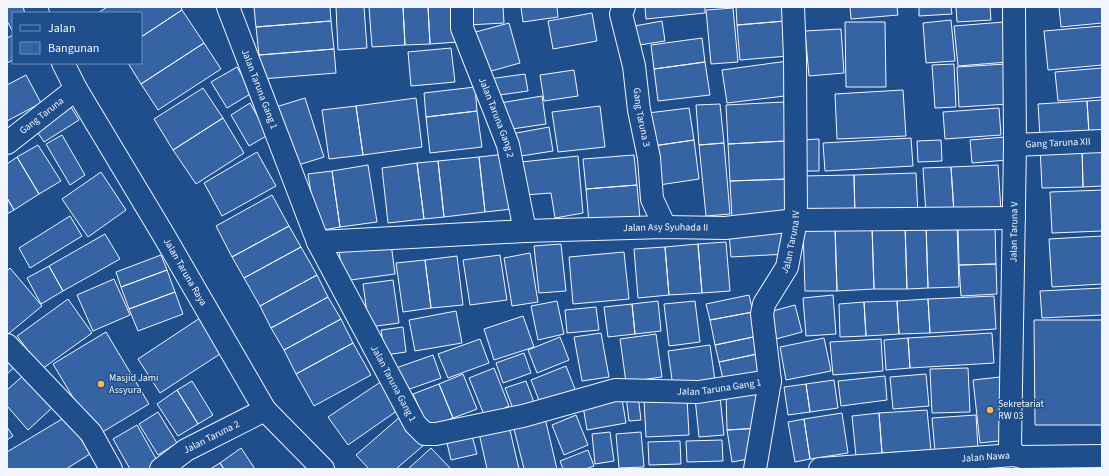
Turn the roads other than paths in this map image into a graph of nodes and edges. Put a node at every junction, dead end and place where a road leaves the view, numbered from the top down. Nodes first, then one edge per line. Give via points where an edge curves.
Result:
1 (228, 7) edge
2 (462, 7) edge
3 (624, 7) edge
4 (793, 7) edge
5 (1014, 7) edge
6 (64, 64) edge
7 (76, 89) junction
8 (1102, 141) edge
9 (7, 143) edge
10 (1015, 145) junction
11 (1014, 218) junction
12 (796, 220) junction
13 (665, 227) junction
14 (525, 231) junction
15 (318, 242) junction
16 (7, 345) edge
17 (770, 381) junction
18 (265, 410) junction
19 (1014, 455) junction
20 (1102, 456) edge
21 (111, 469) edge
22 (161, 469) edge
23 (323, 469) edge
24 (755, 469) edge
25 (820, 469) edge

1 - 15 street, Jalan Taruna Gang 1
2 - 14 street, Jalan Taruna Gang 2 via 462,28 508,145
3 - 13 street, Gang Taruna 3 via 621,14 634,66 649,158 652,199
4 - 12 street, Jalan Taruna IV via 796,65
5 - 10 street, Jalan Taruna V
6 - 7 street, Jalan Taruna Raya
7 - 9 street, Gang Taruna
7 - 18 street, Jalan Taruna Raya
8 - 10 street, Gang Taruna XII
10 - 11 street, Jalan Taruna V
11 - 12 street, Jalan Asy Syuhada II
11 - 19 street, Jalan Taruna V via 1010,446
12 - 13 street, Jalan Asy Syuhada II via 725,228
12 - 17 street, Jalan Taruna IV via 787,267 764,304 762,314
13 - 14 street, Jalan Asy Syuhada II
14 - 15 street, Jalan Asy Syuhada II
15 - 17 street, Jalan Taruna Gang 1 via 415,424 426,434 523,416 615,390 698,392
16 - 21 street via 92,433
17 - 24 street, Jalan Taruna IV
18 - 22 street, Jalan Taruna 2 via 186,450
18 - 23 street, Jalan Taruna Raya
19 - 20 street, Jalan Nawa
19 - 25 street, Jalan Nawa

